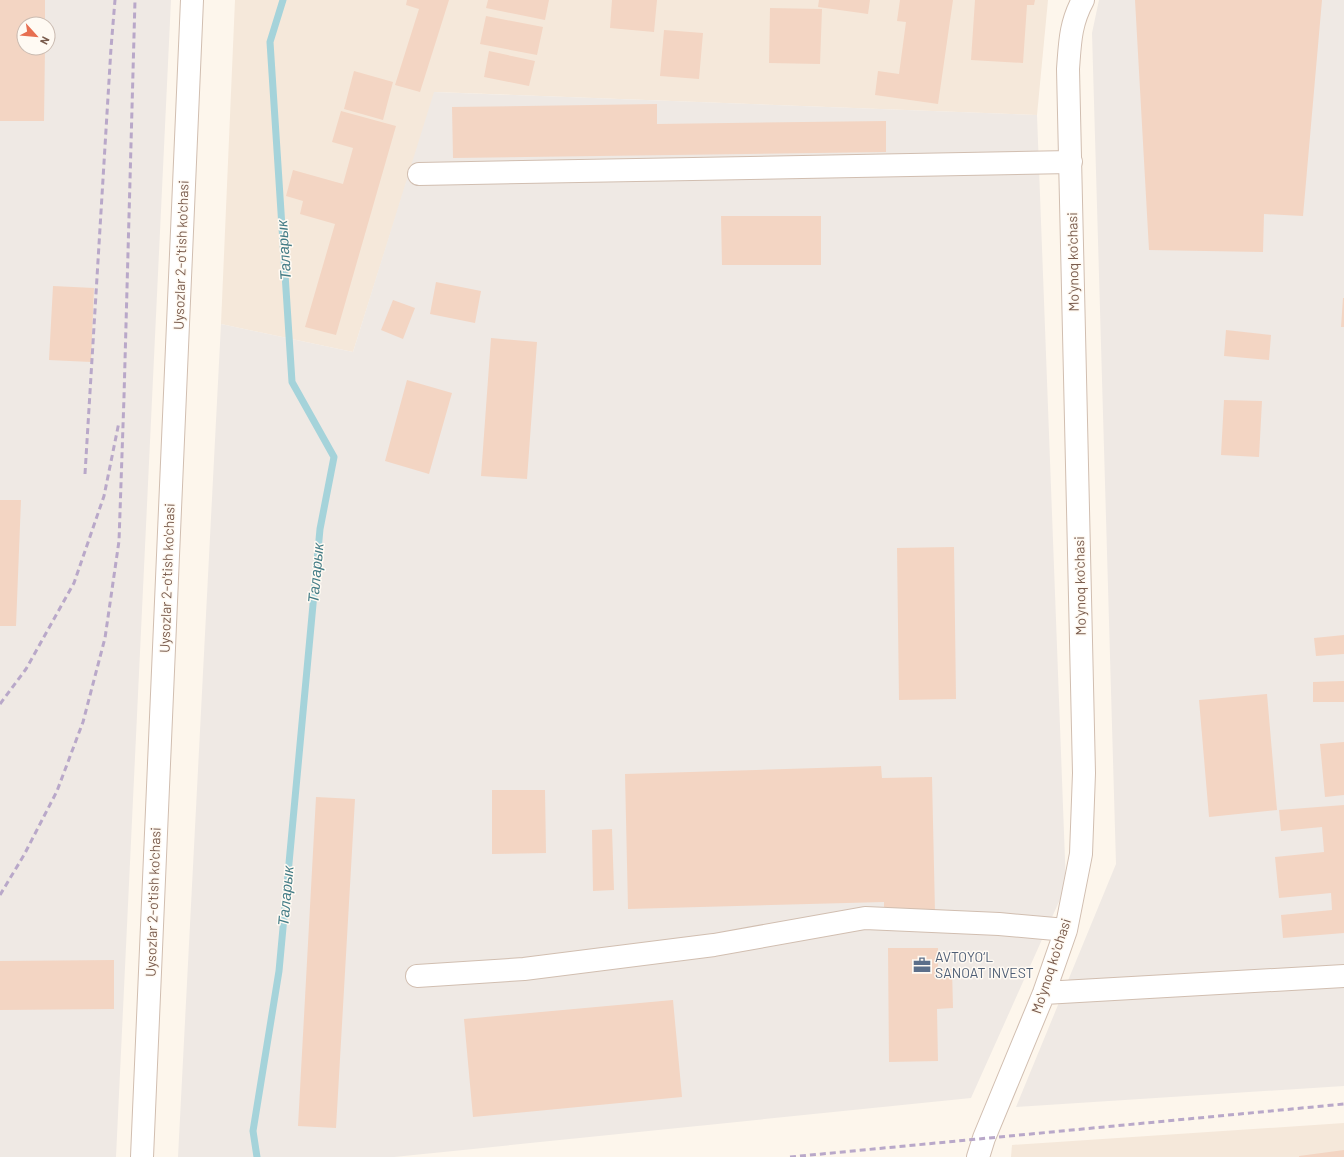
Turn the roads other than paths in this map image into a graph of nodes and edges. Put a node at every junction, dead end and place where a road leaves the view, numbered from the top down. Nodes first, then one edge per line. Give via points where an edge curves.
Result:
1 (192, 0) edge
2 (1083, 0) edge
3 (1070, 162) junction
4 (419, 174) dead end
5 (1066, 930) junction
6 (417, 976) dead end
7 (1344, 976) edge
8 (1044, 993) junction
9 (142, 1157) edge
10 (978, 1157) edge

1 - 9 street, Uysozlar 2-o'tish ko'chasi
2 - 3 street, Moʻynoq ko'chasi via 1070,34
3 - 4 street
3 - 5 street, Moʻynoq ko'chasi via 1084,773 1081,854
5 - 6 street via 865,918 714,945 524,969
5 - 8 street, Moʻynoq ko'chasi
7 - 8 street
8 - 10 street, Moʻynoq ko'chasi

